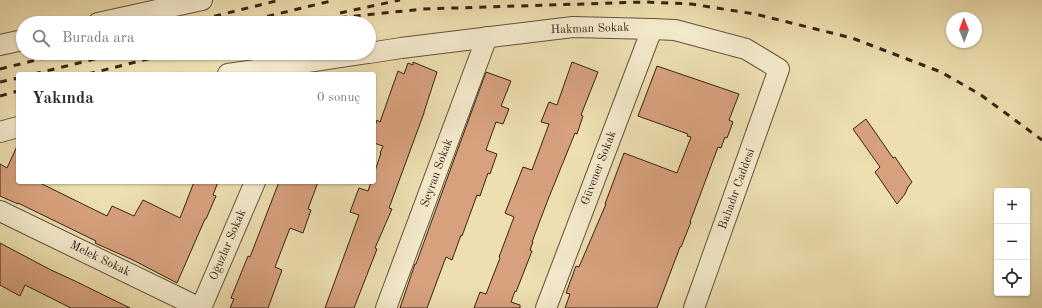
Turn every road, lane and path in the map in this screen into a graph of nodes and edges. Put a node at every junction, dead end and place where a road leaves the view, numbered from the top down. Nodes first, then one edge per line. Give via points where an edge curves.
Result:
1 (202, 0) edge
2 (130, 16) edge
3 (652, 29) junction
4 (487, 38) junction
5 (16, 42) edge
6 (0, 45) edge
7 (376, 52) edge
8 (338, 60) edge
9 (303, 68) edge
10 (779, 69) joint
11 (253, 72) edge
12 (16, 128) edge
13 (0, 132) edge
14 (254, 184) edge
15 (0, 211) edge
16 (201, 308) edge
17 (386, 308) edge
18 (546, 308) edge
19 (694, 308) edge

1 - 2 street
3 - 4 street, Hakman Sokak via 573,27
3 - 10 street, Hakman Sokak via 675,30 746,49
3 - 18 street, Güvener Sokak
4 - 7 street, Hakman Sokak
4 - 17 street, Seyran Sokak
5 - 6 street
8 - 9 street, Hakman Sokak
9 - 11 street, Hakman Sokak
10 - 19 street, Bahadır Caddesi
12 - 13 street
14 - 16 street, Oğuzlar Sokak
15 - 16 street, Melek Sokak

